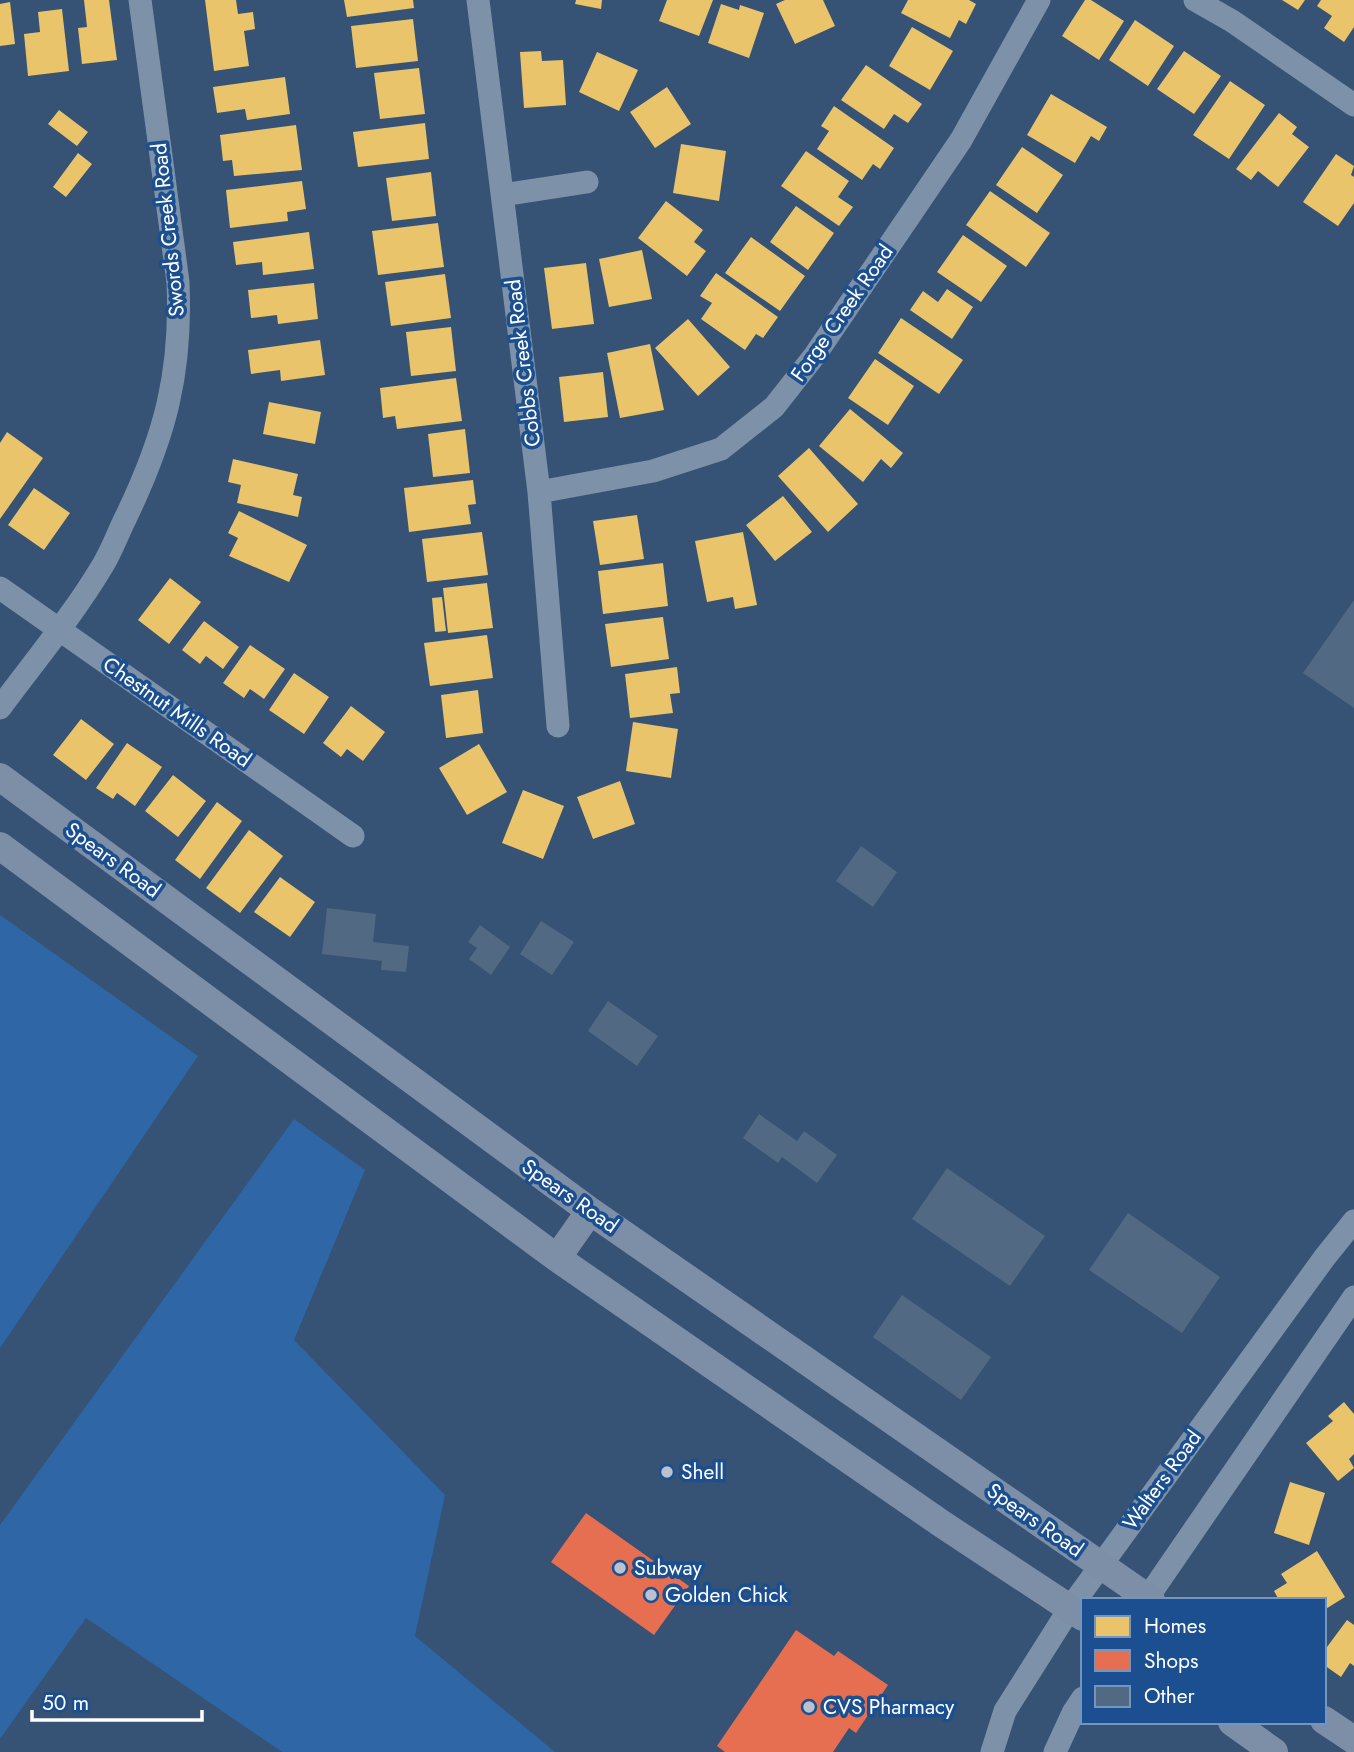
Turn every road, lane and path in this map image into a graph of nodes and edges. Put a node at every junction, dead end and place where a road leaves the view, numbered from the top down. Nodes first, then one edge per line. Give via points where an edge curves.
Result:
1 (140, 0) edge
2 (478, 0) edge
3 (1039, 0) edge
4 (1195, 0) edge
5 (1354, 105) edge
6 (587, 182) dead end
7 (503, 195) junction
8 (538, 492) junction
9 (0, 589) edge
10 (58, 629) junction
11 (0, 708) edge
12 (558, 726) dead end
13 (0, 777) edge
14 (353, 836) dead end
15 (0, 846) edge
16 (590, 1211) junction
17 (1354, 1221) edge
18 (557, 1258) junction
19 (1354, 1297) edge
20 (1100, 1565) junction
21 (1084, 1598) edge
22 (1147, 1598) edge
23 (1149, 1598) edge
24 (1076, 1613) edge
25 (1081, 1701) edge
26 (1326, 1721) edge
27 (1235, 1724) edge
28 (1354, 1740) edge
29 (992, 1752) edge
30 (1055, 1752) edge
31 (1274, 1752) edge

1 - 10 street, Swords Creek Road via 178,282 177,360 168,411 141,486 103,565
2 - 7 street, Cobbs Creek Road
3 - 8 street, Forge Creek Road via 961,141 815,355 774,407 721,449 653,471
4 - 5 street
6 - 7 street
7 - 8 street, Cobbs Creek Road
8 - 12 street, Cobbs Creek Road
9 - 10 street, Chestnut Mills Road
10 - 11 street, Swords Creek Road
10 - 14 street, Chestnut Mills Road
13 - 16 main road, Spears Road
15 - 18 main road
16 - 18 main road
16 - 20 main road, Spears Road
17 - 20 street, Walters Road
18 - 24 main road
19 - 23 street
20 - 21 street, Walters Road
20 - 22 main road, Spears Road
24 - 29 street, Walters Road via 1005,1711
25 - 30 street
26 - 28 main road
27 - 31 main road

